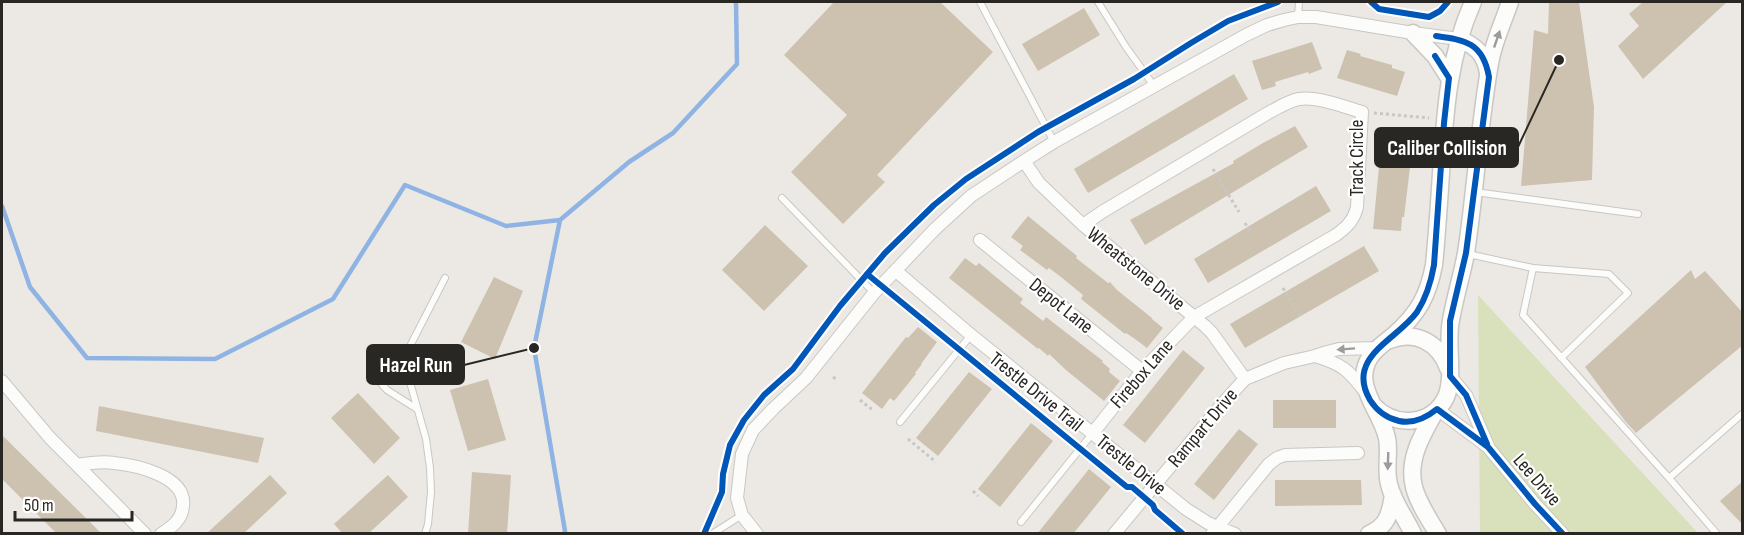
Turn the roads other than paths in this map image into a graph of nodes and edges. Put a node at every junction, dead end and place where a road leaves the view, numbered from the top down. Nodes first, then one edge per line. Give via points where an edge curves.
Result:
1 (980, 2) edge
2 (1098, 2) edge
3 (1299, 2) edge
4 (1473, 2) edge
5 (1510, 2) edge
6 (1298, 17) junction
7 (1413, 33) junction
8 (1459, 39) junction
9 (1489, 77) junction
10 (1449, 78) junction
11 (1155, 86) junction
12 (1054, 142) junction
13 (1024, 161) junction
14 (1473, 192) junction
15 (782, 198) dead end
16 (1638, 214) dead end
17 (1083, 225) junction
18 (980, 240) dead end
19 (1466, 253) junction
20 (1533, 268) junction
21 (896, 271) junction
22 (445, 278) dead end
23 (874, 293) junction
24 (1194, 317) junction
25 (971, 335) junction
26 (1383, 344) junction
27 (1315, 356) junction
28 (1561, 358) junction
29 (405, 363) junction
30 (1142, 371) junction
31 (1449, 374) junction
32 (1245, 379) junction
33 (2, 381) edge
34 (1370, 400) junction
35 (417, 409) junction
36 (1436, 411) junction
37 (1743, 414) edge
38 (900, 422) dead end
39 (1092, 434) junction
40 (1488, 447) junction
41 (1358, 453) dead end
42 (77, 465) junction
43 (1669, 478) junction
44 (1156, 484) junction
45 (1393, 495) junction
46 (742, 515) junction
47 (1021, 522) dead end
48 (1214, 530) edge
49 (426, 531) edge
50 (146, 534) edge
51 (161, 534) edge
52 (417, 534) edge
53 (712, 534) edge
54 (757, 534) edge
55 (1113, 534) edge
56 (1235, 534) edge
57 (1370, 534) edge
58 (1413, 534) edge
59 (1437, 534) edge
60 (1563, 534) edge
61 (1717, 534) edge

1 - 12 lane
2 - 11 lane
3 - 6 lane
4 - 8 main road
9 -> 5 main road
6 - 7 street
6 - 11 street via 1246,35
7 - 8 street
7 - 10 main road
8 - 9 main road via 1480,51
8 - 10 main road
9 - 14 main road
10 - 26 main road via 1431,284 1416,313
11 - 12 street
12 - 13 street
13 - 17 street, Wheatstone Drive via 1039,183
13 - 21 street via 971,196
14 - 16 lane
14 - 19 main road
15 - 23 lane
17 - 24 street, Wheatstone Drive
17 - 24 street, Track Circle via 1296,100 1314,99 1362,112 1358,207 1350,223 1336,235
18 - 30 street, Depot Lane
19 - 20 lane
19 - 31 main road via 1450,321
20 - 28 lane via 1523,315
20 - 28 lane via 1609,274 1628,293
21 - 23 street
21 - 25 street, Trestle Drive
22 - 29 lane
23 - 46 street via 806,378 753,430 739,472 737,498
24 - 30 street, Firebox Lane
24 - 32 street, Wheatstone Drive via 1212,333
25 - 38 lane
25 - 39 street, Trestle Drive
26 -> 27 street, Rampart Drive
26 - 31 main road via 1404,336 1423,339 1441,352
26 - 34 main road via 1370,357 1364,375
27 - 32 street, Rampart Drive via 1284,363
27 - 34 street via 1344,368
28 - 43 lane
29 - 35 lane
29 - 35 lane via 392,352 382,352 370,364 370,371 387,390
30 - 39 street, Firebox Lane
31 - 36 main road via 1447,394
31 - 40 street via 1466,395
32 - 44 street, Rampart Drive
33 - 42 street
34 - 36 main road via 1386,416 1400,421 1414,421
34 -> 45 main road via 1387,439
35 - 49 lane via 430,468
36 - 40 street
36 - 59 main road via 1416,450 1412,475 1418,498
37 - 43 lane
39 - 44 street, Trestle Drive
39 - 47 lane
40 - 60 street, Lee Drive
41 - 48 street via 1277,458
42 - 50 street
42 - 51 street via 112,462 166,477 183,496 183,506 180,518
43 - 61 lane
44 - 48 street, Trestle Drive
44 - 55 street, Rampart Drive
45 - 57 main road via 1389,517
45 - 58 main road
46 - 53 lane
46 - 54 street
48 - 56 street, Trestle Drive
49 - 52 lane

